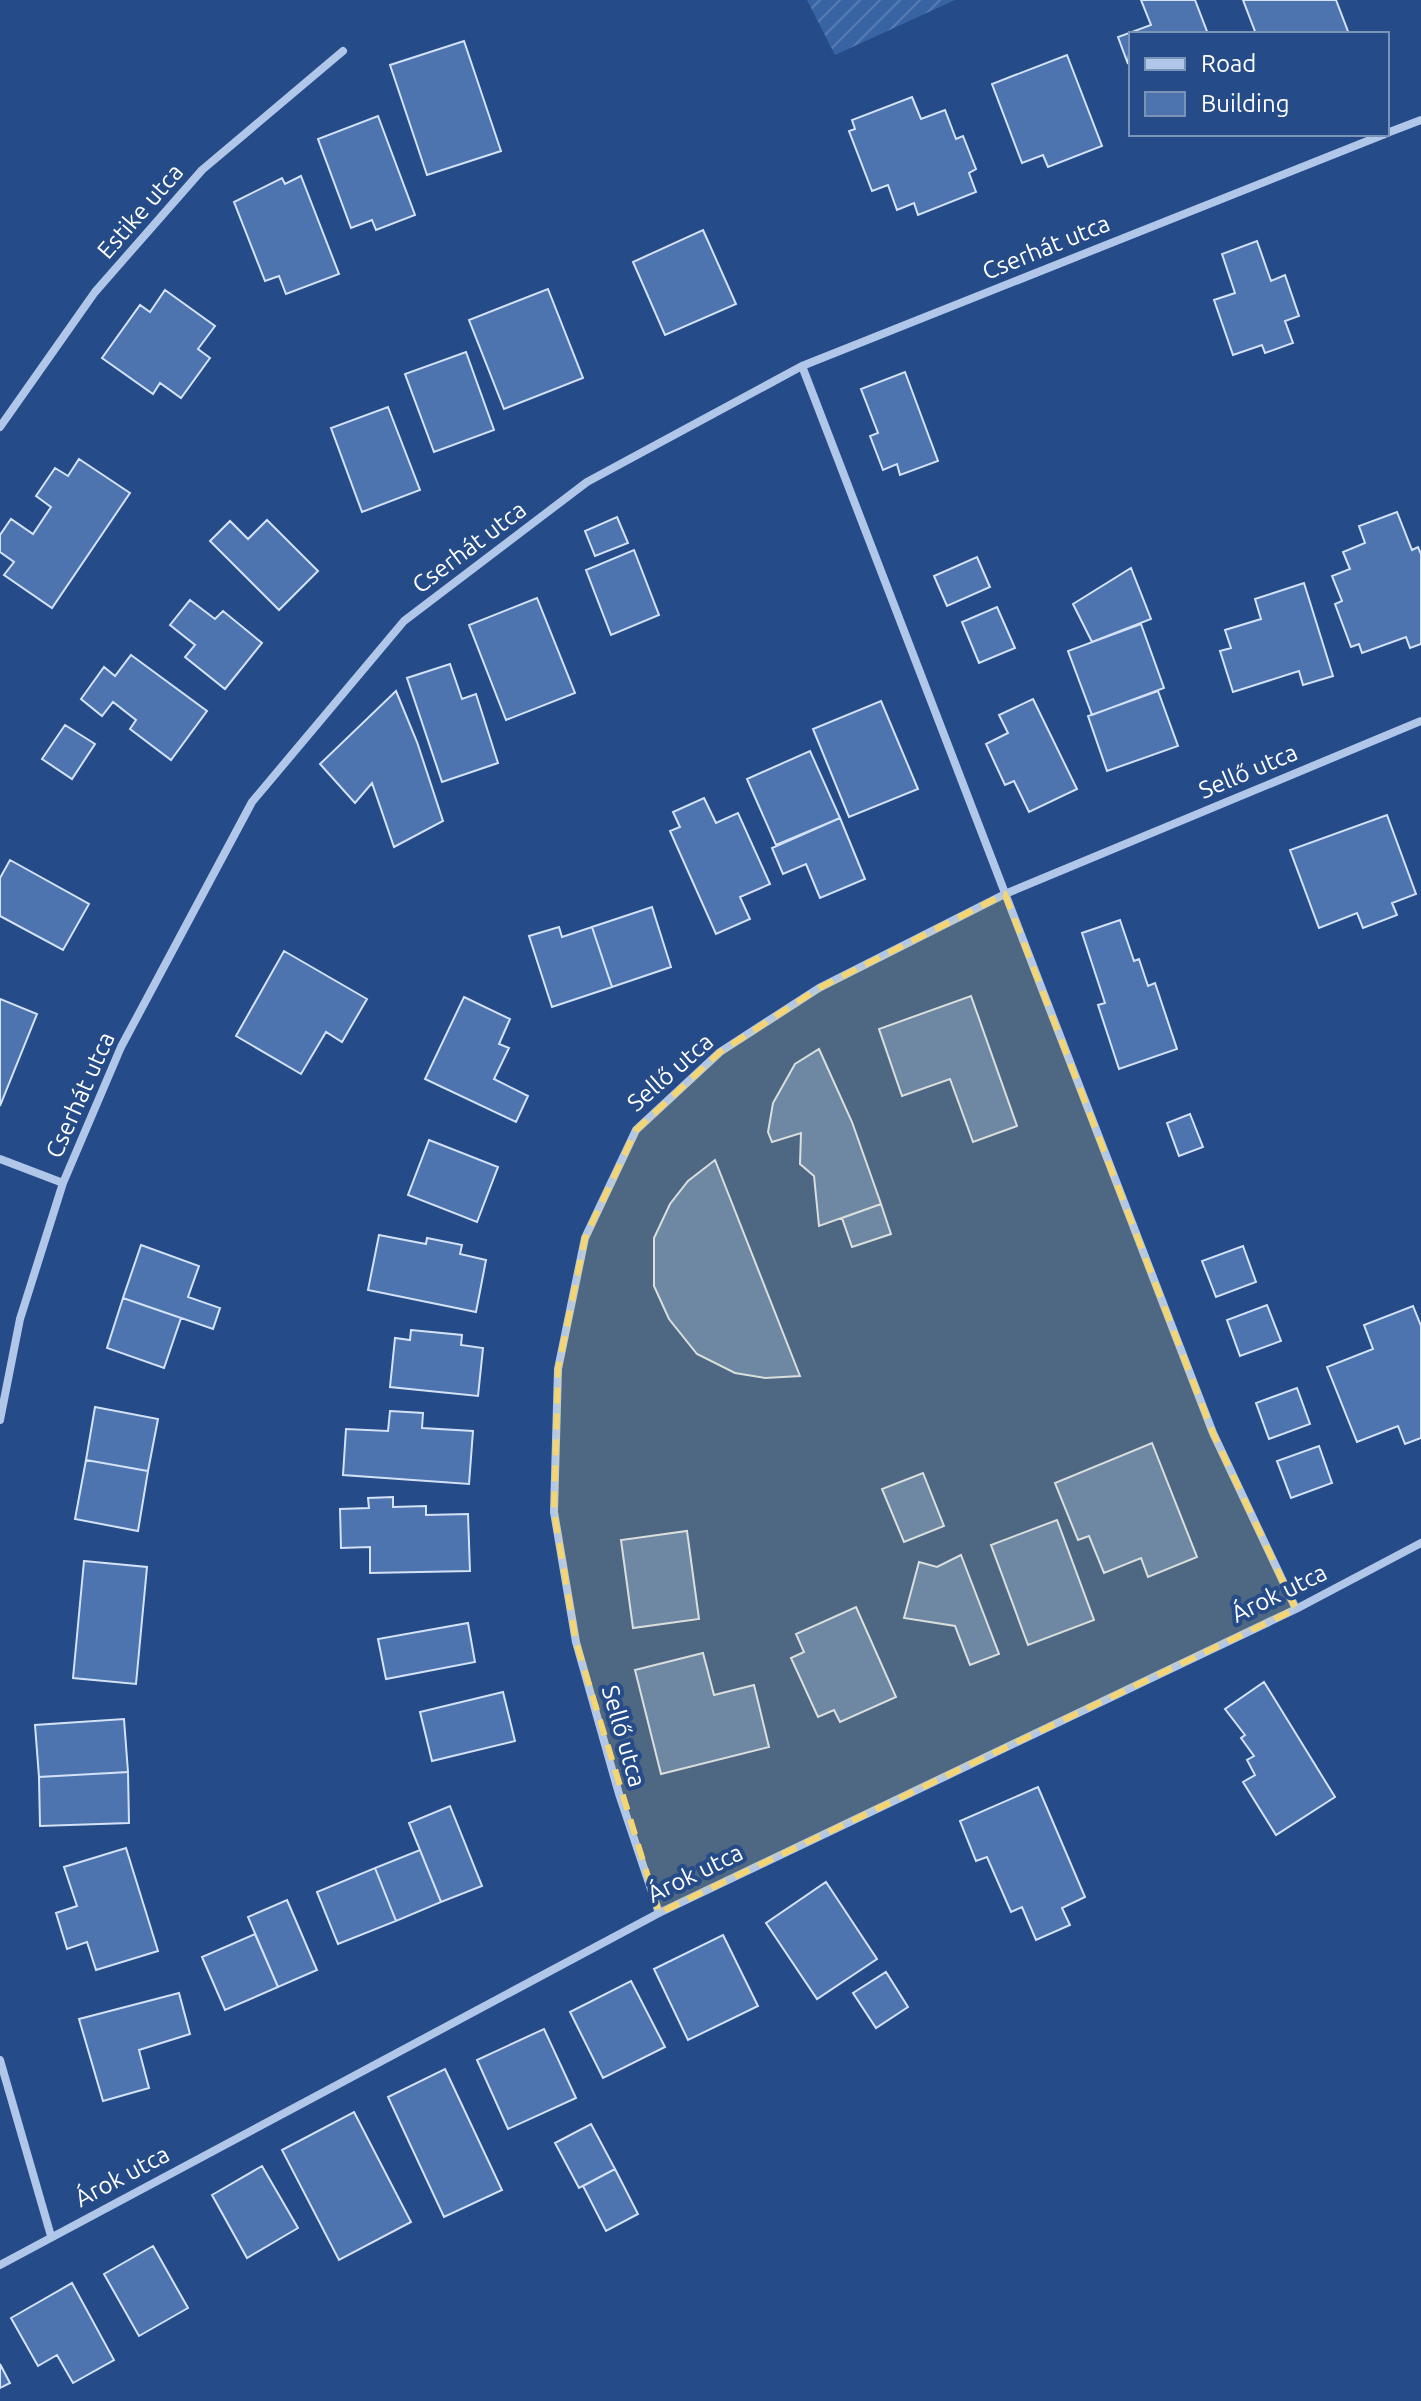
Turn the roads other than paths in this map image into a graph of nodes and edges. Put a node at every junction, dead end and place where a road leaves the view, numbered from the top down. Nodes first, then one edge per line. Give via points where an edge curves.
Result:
1 (343, 51) dead end
2 (1421, 120) edge
3 (1389, 133) edge
4 (1381, 136) edge
5 (802, 366) junction
6 (0, 427) edge
7 (1421, 721) edge
8 (1005, 894) junction
9 (0, 1159) edge
10 (63, 1183) junction
11 (0, 1420) edge
12 (1421, 1543) edge
13 (1296, 1609) junction
14 (659, 1913) junction
15 (0, 2060) edge
16 (51, 2236) junction
17 (0, 2265) edge

1 - 6 street, Estike utca via 202,170 95,292
2 - 3 street, Cserhát utca
4 - 5 street, Cserhát utca
5 - 8 street
5 - 10 street, Cserhát utca via 587,482 404,621 252,802 121,1047
7 - 8 street, Sellő utca
8 - 13 street via 1213,1433
8 - 14 street, Sellő utca via 819,988 720,1052 636,1130 585,1238 558,1369 554,1512 576,1642
9 - 10 street
10 - 11 street, Cserhát utca via 20,1319
12 - 13 street, Árok utca
13 - 14 street, Árok utca
14 - 16 street, Árok utca
15 - 16 street
16 - 17 street, Árok utca

